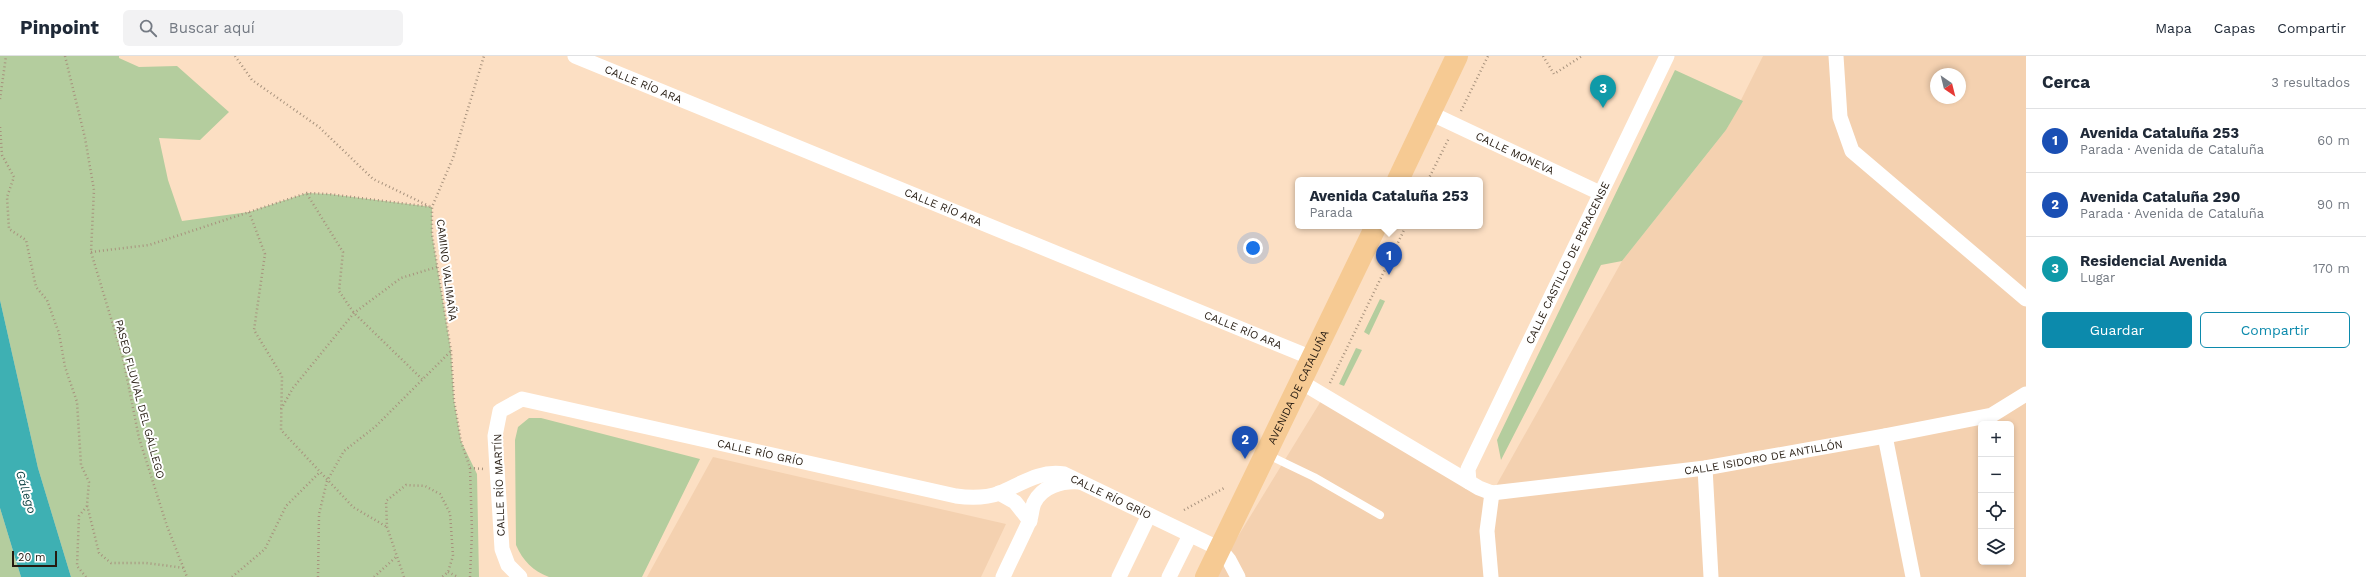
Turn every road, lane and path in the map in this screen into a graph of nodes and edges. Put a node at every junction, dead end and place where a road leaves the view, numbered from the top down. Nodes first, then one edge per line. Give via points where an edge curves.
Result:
1 (6, 56) edge
2 (66, 56) edge
3 (235, 56) edge
4 (484, 56) edge
5 (575, 56) edge
6 (1458, 56) edge
7 (1488, 56) edge
8 (1543, 56) edge
9 (1582, 56) edge
10 (1667, 56) edge
11 (1836, 56) edge
12 (0, 99) edge
13 (1461, 112) dead end
14 (1430, 113) junction
15 (0, 127) edge
16 (1450, 135) dead end
17 (1399, 177) edge
18 (1429, 177) edge
19 (307, 193) junction
20 (1600, 193) junction
21 (432, 207) junction
22 (249, 212) junction
23 (1375, 229) edge
24 (1405, 229) edge
25 (91, 252) junction
26 (437, 266) junction
27 (2026, 300) edge
28 (354, 313) junction
29 (451, 351) junction
30 (1312, 358) junction
31 (422, 378) junction
32 (1301, 382) junction
33 (2026, 394) edge
34 (1324, 396) junction
35 (522, 399) joint
36 (280, 412) junction
37 (1886, 436) junction
38 (1266, 454) junction
39 (1705, 468) junction
40 (319, 473) junction
41 (1464, 476) junction
42 (327, 481) junction
43 (1080, 482) junction
44 (1226, 487) dead end
45 (1005, 490) junction
46 (1492, 493) junction
47 (1034, 503) junction
48 (87, 506) junction
49 (1184, 510) dead end
50 (1380, 514) dead end
51 (1149, 515) junction
52 (1030, 521) junction
53 (387, 527) junction
54 (1190, 534) junction
55 (1220, 549) junction
56 (396, 557) junction
57 (185, 568) junction
58 (448, 572) junction
59 (86, 577) edge
60 (187, 577) edge
61 (232, 577) edge
62 (318, 577) edge
63 (374, 577) edge
64 (404, 577) edge
65 (442, 577) edge
66 (458, 577) edge
67 (470, 577) edge
68 (520, 577) edge
69 (1003, 577) edge
70 (1119, 577) edge
71 (1169, 577) edge
72 (1206, 577) edge
73 (1238, 577) edge
74 (1491, 577) edge
75 (1711, 577) edge
76 (1913, 577) edge

1 - 12 path
2 - 25 path, PASEO FLUVIAL DEL GÁLLEGO via 94,190
3 - 21 path via 252,80 319,127 373,179
4 - 21 path, CAMINO VALIMAÑA via 453,158
5 - 30 street, CALLE RÍO ARA
6 - 14 main road
7 - 13 path
8 - 9 path via 1554,74
10 - 20 street, CALLE CASTILLO DE PERACENSE
11 - 27 street via 1840,117 1852,151
14 - 17 main road
14 - 20 street, CALLE MONEVA
15 - 48 path via 2,154 14,177 7,197 9,229 26,240 36,287 47,300 59,333 65,366 77,402 81,465 89,482
16 - 18 path
19 - 21 path
19 - 22 path
19 - 28 path via 343,252 339,291
20 - 41 street, CALLE CASTILLO DE PERACENSE
21 - 26 path, CAMINO VALIMAÑA via 432,234
22 - 25 path via 149,245
22 - 36 path via 265,254 254,330 282,376
23 - 30 main road, AVENIDA DE CATALUÑA
24 - 34 path
25 - 57 path, PASEO FLUVIAL DEL GÁLLEGO via 123,358 139,438 167,526
26 - 28 path via 401,278
26 - 29 path, CAMINO VALIMAÑA
28 - 31 path
28 - 36 path via 293,388
29 - 31 path
29 - 67 path, CAMINO VALIMAÑA via 454,400 470,468
30 - 32 main road, AVENIDA DE CATALUÑA
31 - 42 path via 375,427 344,451
32 - 34 street
32 - 38 main road, AVENIDA DE CATALUÑA
33 - 37 street, CALLE ISIDORO DE ANTILLÓN via 1992,415
34 - 41 street
35 - 45 street, CALLE RÍO GRÍO via 956,496 968,497
35 - 68 street, CALLE RÍO MARTÍN via 500,411 495,436 502,549 508,565
36 - 40 path via 280,430
37 - 39 street, CALLE ISIDORO DE ANTILLÓN
37 - 76 street
38 - 50 lane via 1314,477
38 - 55 main road, AVENIDA DE CATALUÑA
39 - 46 street, CALLE ISIDORO DE ANTILLÓN
39 - 75 street
40 - 42 path
40 - 61 path via 286,506 265,549
41 - 46 street
42 - 53 path via 353,507
42 - 62 path via 319,514
43 - 45 street, CALLE RÍO GRÍO via 1058,473 1032,478
43 - 47 street via 1065,482 1052,486
43 - 51 street, CALLE RÍO GRÍO
44 - 49 path
45 - 47 street via 1020,490
45 - 52 street
46 - 74 street via 1487,531
47 - 52 street
48 - 57 path via 99,553 111,563 146,563
48 - 59 path via 79,516 77,566
51 - 54 street, CALLE RÍO GRÍO
51 - 70 street
52 - 69 street
53 - 56 path
53 - 58 path via 386,501 406,486 425,486 440,494 450,513 453,556
54 - 55 street, CALLE RÍO GRÍO
54 - 71 street
55 - 72 main road, AVENIDA DE CATALUÑA
55 - 73 street
56 - 63 path
56 - 64 path
57 - 60 path, PASEO FLUVIAL DEL GÁLLEGO
58 - 65 path
58 - 66 path

